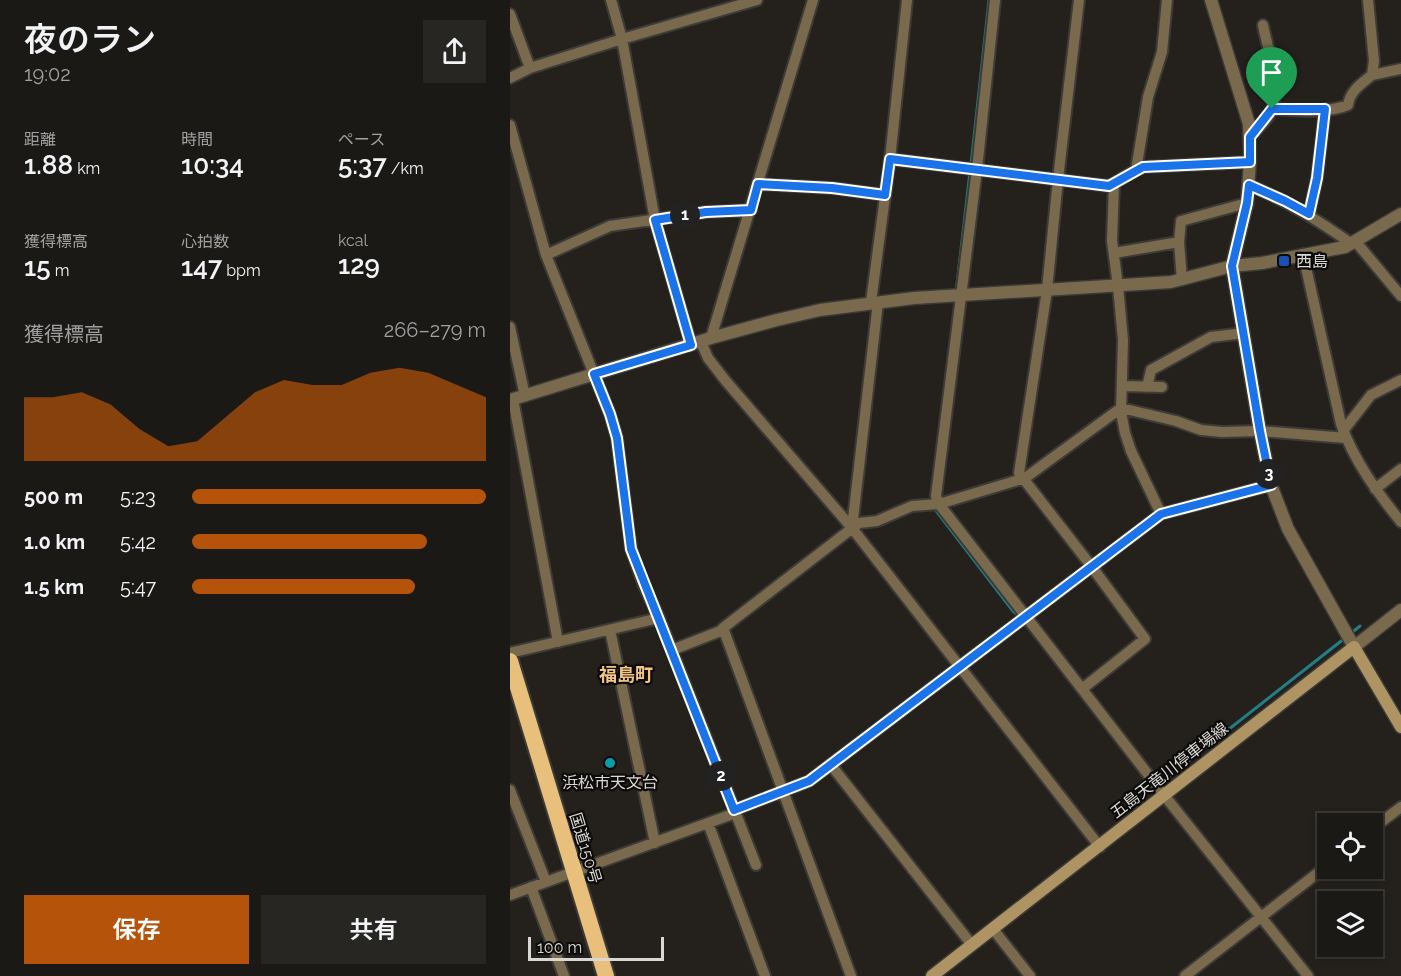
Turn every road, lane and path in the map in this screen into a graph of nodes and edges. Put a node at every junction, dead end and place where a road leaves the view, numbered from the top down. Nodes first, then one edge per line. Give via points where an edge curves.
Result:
1 (611, 0) edge
2 (757, 0) edge
3 (813, 0) edge
4 (907, 0) edge
5 (995, 0) edge
6 (1079, 0) edge
7 (1167, 0) edge
8 (1211, 0) edge
9 (1368, 0) edge
10 (739, 3) edge
11 (510, 14) edge
12 (1263, 25) dead end
13 (622, 39) junction
14 (530, 68) junction
15 (1401, 69) edge
16 (1372, 75) junction
17 (510, 78) edge
18 (1272, 109) junction
19 (1325, 109) junction
20 (510, 125) edge
21 (1250, 137) junction
22 (890, 159) junction
23 (1250, 162) junction
24 (977, 169) junction
25 (1136, 170) junction
26 (1058, 179) junction
27 (758, 184) junction
28 (1114, 184) junction
29 (1249, 185) junction
30 (885, 195) junction
31 (1247, 203) junction
32 (751, 210) junction
33 (1309, 214) junction
34 (1401, 214) edge
35 (655, 220) junction
36 (1179, 242) junction
37 (1354, 243) junction
38 (1113, 254) junction
39 (1303, 254) junction
40 (546, 255) junction
41 (1232, 266) junction
42 (1182, 280) junction
43 (1118, 286) junction
44 (1047, 290) junction
45 (961, 296) junction
46 (1401, 296) edge
47 (875, 302) junction
48 (510, 327) edge
49 (1244, 333) junction
50 (701, 342) junction
51 (594, 374) junction
52 (1401, 380) edge
53 (1122, 386) junction
54 (1147, 387) junction
55 (1162, 387) dead end
56 (516, 399) edge
57 (1121, 408) junction
58 (1260, 431) junction
59 (1345, 434) junction
60 (1401, 469) edge
61 (1025, 478) junction
62 (1271, 485) junction
63 (1375, 489) junction
64 (939, 504) junction
65 (1161, 514) junction
66 (1401, 522) edge
67 (852, 528) junction
68 (1092, 567) junction
69 (1401, 610) edge
70 (1026, 617) junction
71 (659, 618) junction
72 (610, 630) junction
73 (723, 630) junction
74 (558, 642) junction
75 (1354, 647) junction
76 (672, 650) junction
77 (510, 654) edge
78 (510, 661) edge
79 (961, 667) junction
80 (1082, 689) junction
81 (1401, 727) edge
82 (831, 765) junction
83 (510, 790) edge
84 (782, 790) junction
85 (1164, 795) junction
86 (1401, 807) edge
87 (734, 810) junction
88 (1383, 821) edge
89 (708, 823) junction
90 (655, 843) junction
91 (1100, 847) junction
92 (756, 865) dead end
93 (575, 872) junction
94 (1317, 873) edge
95 (546, 882) junction
96 (531, 887) junction
97 (510, 895) edge
98 (1261, 916) junction
99 (993, 929) junction
100 (972, 945) junction
101 (564, 976) edge
102 (606, 976) edge
103 (765, 976) edge
104 (851, 976) edge
105 (932, 976) edge
106 (1030, 976) edge
107 (1185, 976) edge
108 (1308, 976) edge

1 - 13 street
2 - 10 street
3 - 27 street
4 - 22 street
5 - 24 street
6 - 26 street
7 - 25 street via 1162,52 1148,97
8 - 21 street via 1246,110
9 - 16 street
10 - 13 street
11 - 14 street
12 - 18 street via 1274,67
13 - 14 street
13 - 35 street
14 - 17 street
15 - 16 street
16 - 19 street via 1353,91 1348,105
18 - 19 street
18 - 21 street
19 - 33 street
20 - 40 street
21 - 23 street
22 - 24 street
22 - 30 street
23 - 25 street
23 - 29 street
24 - 26 street
24 - 45 street
25 - 28 street
26 - 28 street
26 - 44 street
27 - 30 street
27 - 32 street
28 - 38 street
29 - 31 street
29 - 33 street
30 - 47 street
31 - 36 street via 1181,221
31 - 41 street
32 - 35 street
32 - 50 street
33 - 37 street
34 - 37 street
35 - 40 street via 610,226
35 - 50 street
36 - 38 street
36 - 42 street
37 - 39 street
37 - 46 street
38 - 43 street
39 - 41 street
39 - 59 street
40 - 51 street
41 - 42 street
41 - 49 street
42 - 43 street
43 - 44 street
43 - 53 street
44 - 45 street
44 - 61 street via 1019,473
45 - 47 street
45 - 64 street via 936,496
47 - 50 street via 777,320
47 - 67 street
48 - 56 street
49 - 54 street via 1211,337 1151,370
49 - 58 street
50 - 51 street
50 - 67 street via 725,380
51 - 56 street
51 - 71 street via 617,438 631,549
52 - 59 street via 1371,395
53 - 54 street
53 - 57 street
54 - 55 street
56 - 74 street
57 - 58 street via 1201,430
57 - 61 street
57 - 65 street via 1131,452
58 - 59 street
58 - 62 street
59 - 63 street
60 - 63 street
61 - 64 street
61 - 68 street
62 - 65 street
62 - 75 street via 1288,529
63 - 66 street
64 - 67 street via 912,506
64 - 70 street
65 - 68 street
67 - 73 street
67 - 79 street
68 - 70 street
68 - 80 street via 1145,639
69 - 75 street
70 - 79 street
70 - 80 street
71 - 72 street
71 - 76 street
72 - 74 street
72 - 90 street
73 - 76 street
73 - 84 street
74 - 77 street
75 - 81 main road
75 - 85 main road, 五島天竜川停車場線
76 - 87 street
78 - 93 highway, 国道150号
79 - 82 street
79 - 91 street
80 - 85 street
82 - 84 street via 809,781
82 - 100 street
83 - 95 street
84 - 87 street
84 - 104 street
85 - 91 main road, 五島天竜川停車場線
85 - 98 street
86 - 88 street
87 - 89 street
87 - 92 street
89 - 90 street
89 - 103 street
90 - 93 street
91 - 99 main road, 五島天竜川停車場線
93 - 95 street
93 - 102 highway, 国道150号
94 - 98 street
95 - 96 street
96 - 97 street
96 - 101 street
98 - 107 street
98 - 108 street
99 - 100 main road, 五島天竜川停車場線
99 - 106 street
100 - 105 main road, 五島天竜川停車場線

